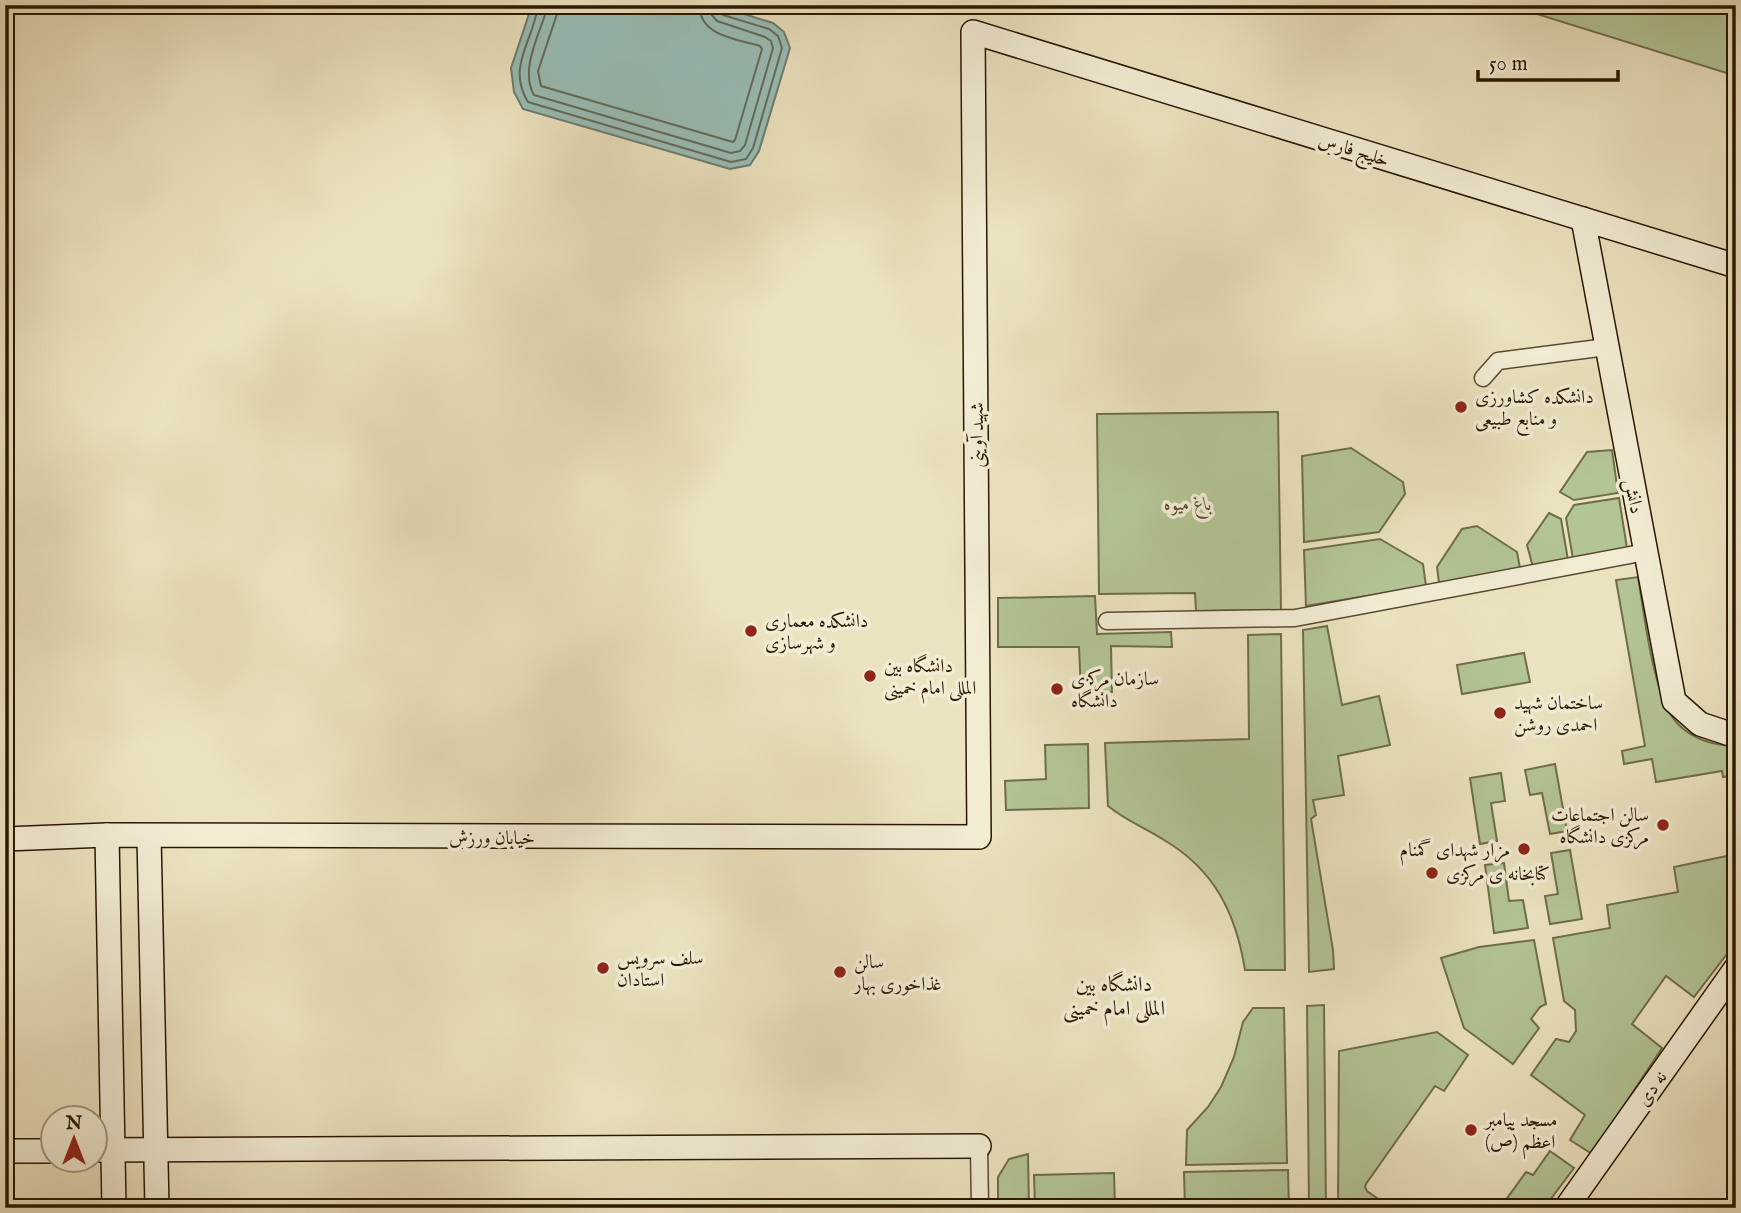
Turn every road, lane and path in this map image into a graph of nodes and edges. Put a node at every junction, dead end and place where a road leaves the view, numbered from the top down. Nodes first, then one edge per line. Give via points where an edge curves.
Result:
1 (973, 32) joint
2 (1583, 219) junction
3 (1736, 266) edge
4 (1607, 347) junction
5 (1483, 378) dead end
6 (1646, 552) junction
7 (1107, 621) dead end
8 (1736, 736) edge
9 (107, 835) junction
10 (149, 836) junction
11 (979, 837) joint
12 (5, 839) edge
13 (1736, 968) edge
14 (104, 1104) edge
15 (979, 1146) joint
16 (156, 1149) junction
17 (108, 1150) edge
18 (5, 1151) edge
19 (38, 1151) edge
20 (108, 1173) edge
21 (114, 1208) edge
22 (157, 1208) edge
23 (980, 1208) edge
24 (1566, 1208) edge

1 - 2 street, خلیج فارس
1 - 11 street, شهید آوینی
2 - 3 street, خلیج فارس
2 - 4 street, دانش
4 - 5 street via 1498,361
4 - 6 street, دانش
6 - 7 street via 1295,618
6 - 8 street, دانش via 1674,701 1700,723
9 - 10 street, خیابان ورزش
9 - 12 street, خیابان ورزش
9 - 14 street
10 - 11 street, خیابان ورزش
10 - 16 street
13 - 24 street, نه دی
15 - 16 street
15 - 23 street
16 - 17 street
16 - 22 street
18 - 19 street
20 - 21 street

